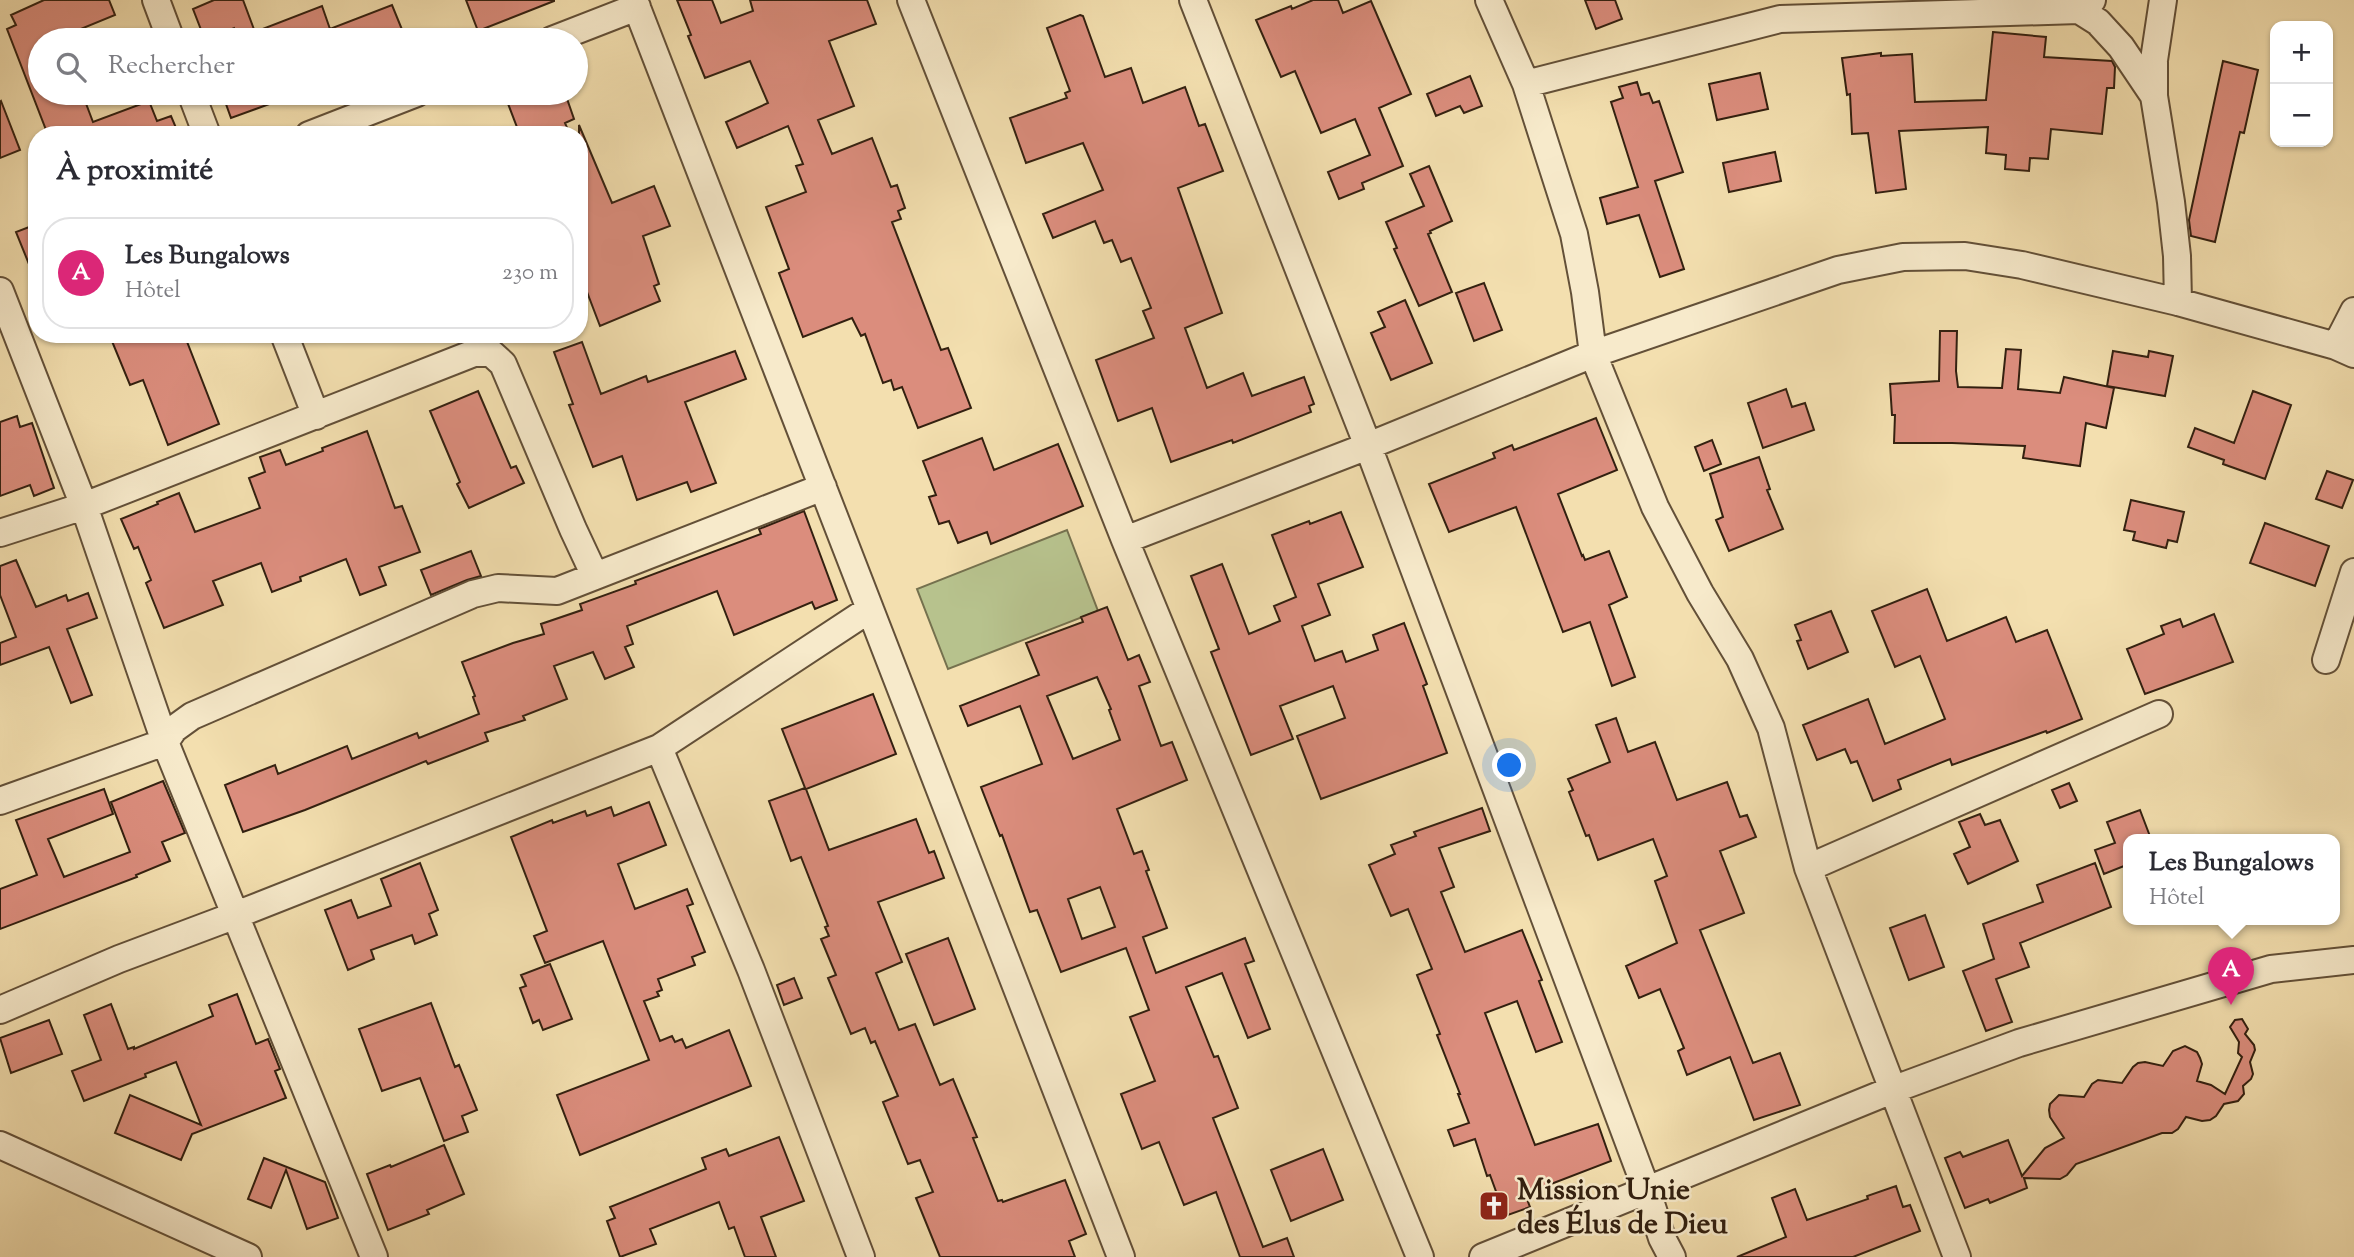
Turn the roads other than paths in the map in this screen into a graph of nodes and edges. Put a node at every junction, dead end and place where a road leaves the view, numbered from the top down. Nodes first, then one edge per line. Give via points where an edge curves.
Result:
1 (156, 0) edge
2 (911, 0) edge
3 (1193, 0) edge
4 (1489, 0) edge
5 (2163, 0) edge
6 (2081, 3) edge
7 (636, 4) edge
8 (1776, 10) edge
9 (166, 28) edge
10 (580, 28) edge
11 (1526, 84) junction
12 (2154, 96) junction
13 (196, 105) edge
14 (386, 105) edge
15 (204, 126) edge
16 (332, 126) edge
17 (0, 291) edge
18 (2178, 302) junction
19 (2354, 311) edge
20 (288, 343) edge
21 (2345, 350) edge
22 (1593, 354) junction
23 (316, 416) junction
24 (1368, 446) junction
25 (823, 487) junction
26 (84, 506) junction
27 (0, 533) edge
28 (1125, 540) junction
29 (2354, 572) edge
30 (595, 576) junction
31 (870, 609) junction
32 (2326, 660) dead end
33 (2160, 714) dead end
34 (165, 742) junction
35 (659, 748) junction
36 (0, 801) edge
37 (1808, 868) junction
38 (236, 915) junction
39 (2354, 960) edge
40 (0, 1010) edge
41 (1892, 1090) junction
42 (0, 1145) edge
43 (1647, 1191) junction
44 (248, 1257) edge
45 (374, 1257) edge
46 (862, 1257) edge
47 (1121, 1257) edge
48 (1420, 1257) edge
49 (1483, 1257) edge
50 (1672, 1257) edge
51 (1957, 1257) edge

1 - 9 street
2 - 28 street
3 - 24 street
4 - 11 street
5 - 12 street
6 - 8 street
6 - 12 street via 2121,47
7 - 10 street
7 - 25 street
8 - 11 street
11 - 22 street via 1574,234
12 - 18 street via 2171,202
13 - 15 street
14 - 16 street
17 - 26 street
18 - 21 street
18 - 22 street via 2022,265 1965,256 1903,257 1838,270
19 - 21 street
20 - 23 street
22 - 24 street
22 - 37 street via 1655,508 1740,659 1771,728
23 - 26 street
23 - 30 street via 474,353 491,353 503,364
24 - 28 street
24 - 43 street
25 - 30 street
25 - 31 street
26 - 27 street
26 - 34 street
28 - 48 street
29 - 32 street
30 - 34 street via 557,591 498,588 473,594 192,716
31 - 35 street
31 - 47 street
33 - 37 street
34 - 36 street
34 - 38 street
35 - 38 street
35 - 46 street
37 - 41 street
38 - 40 street
38 - 45 street
39 - 41 street via 2271,969 2019,1043
41 - 43 street
41 - 51 street
42 - 44 street
43 - 49 street
43 - 50 street

